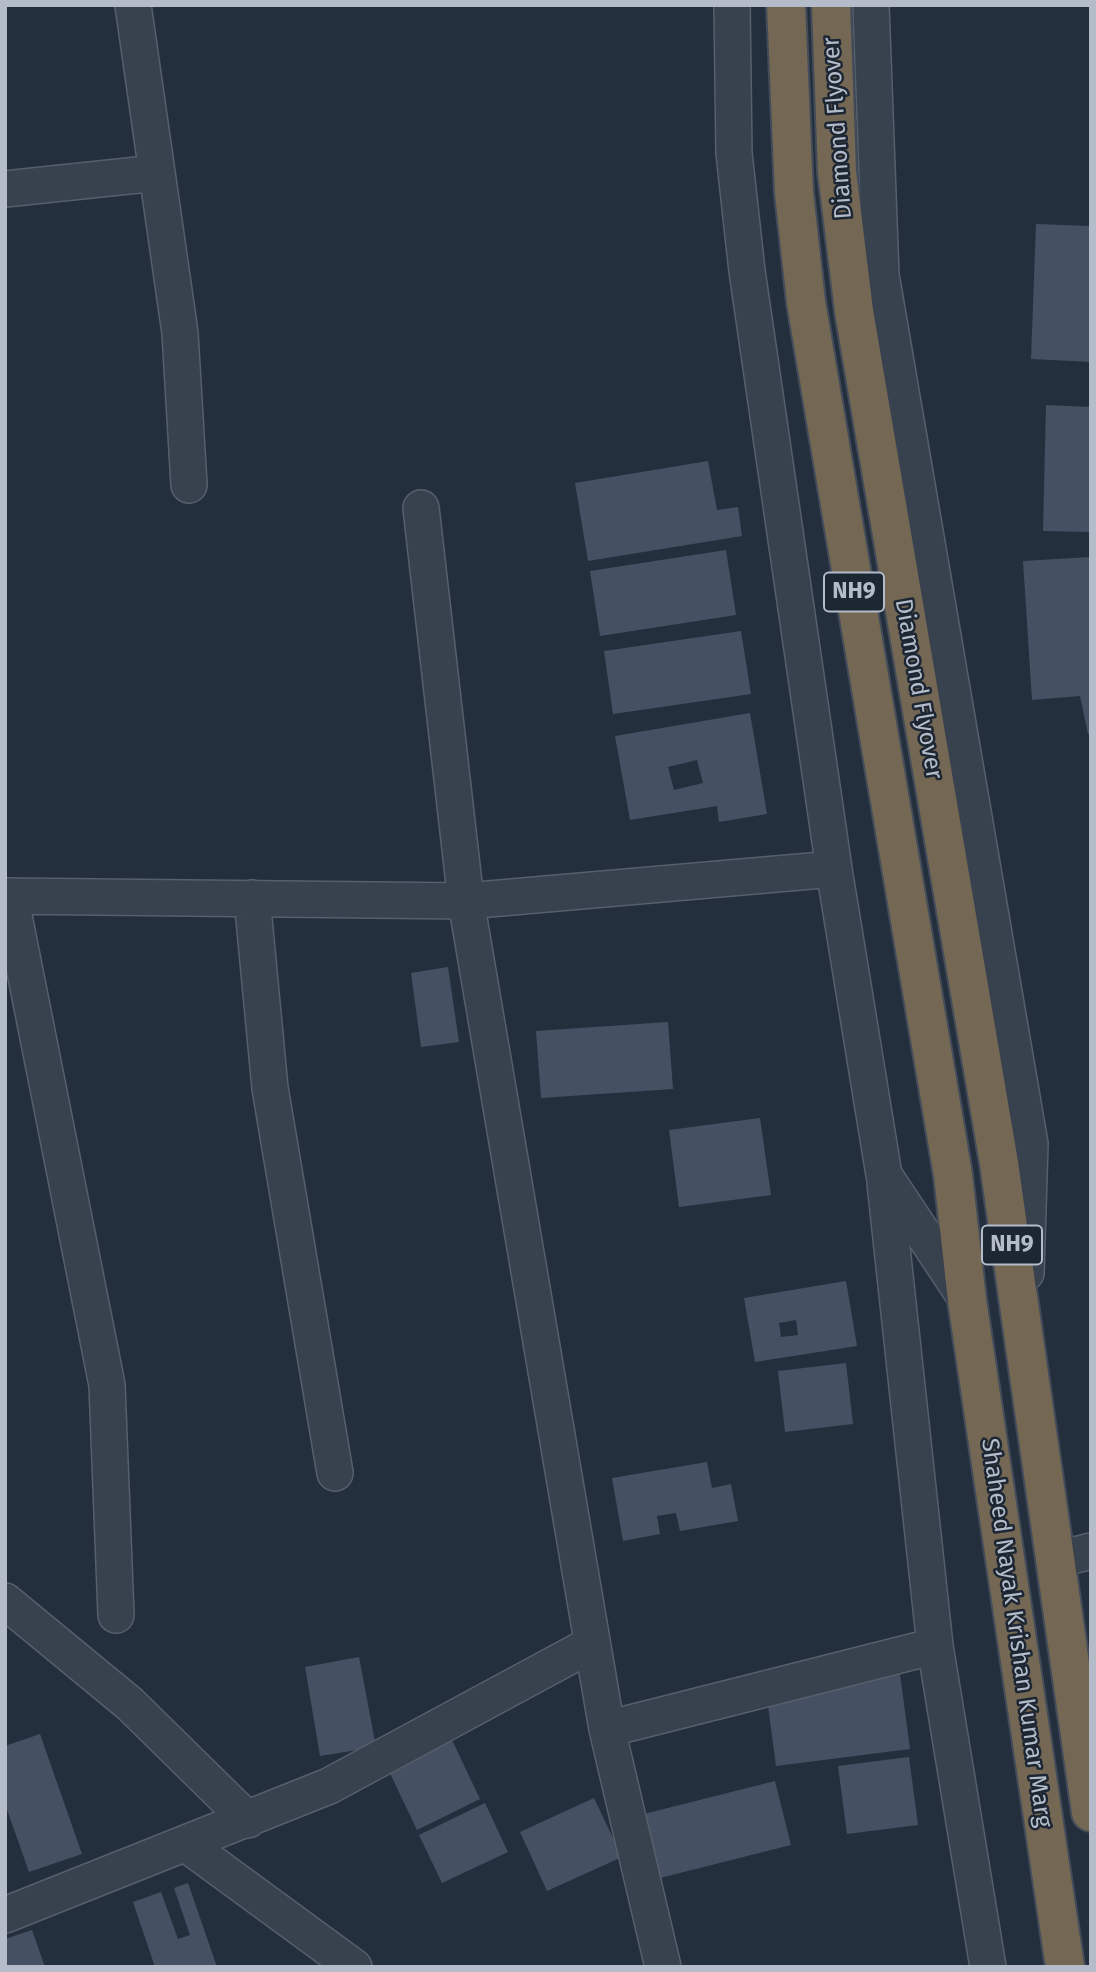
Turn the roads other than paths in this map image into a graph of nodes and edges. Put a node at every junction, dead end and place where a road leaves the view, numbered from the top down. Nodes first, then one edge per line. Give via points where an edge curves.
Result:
1 (133, 5) edge
2 (732, 5) edge
3 (786, 5) edge
4 (831, 5) edge
5 (871, 5) edge
6 (157, 173) junction
7 (5, 189) edge
8 (188, 485) dead end
9 (421, 508) dead end
10 (834, 869) junction
11 (8, 896) edge
12 (252, 898) junction
13 (466, 901) junction
14 (884, 1175) junction
15 (967, 1300) junction
16 (1024, 1328) junction
17 (335, 1473) dead end
18 (1073, 1556) edge
19 (5, 1601) edge
20 (116, 1615) dead end
21 (592, 1644) junction
22 (935, 1646) junction
23 (607, 1729) junction
24 (1091, 1812) edge
25 (248, 1819) junction
26 (186, 1844) junction
27 (5, 1915) edge
28 (354, 1967) edge
29 (663, 1967) edge
30 (988, 1967) edge
31 (1065, 1967) edge

1 - 6 street
2 - 10 street via 734,153 747,271
3 - 15 highway, Diamond Flyover / NH9 via 794,193 806,302 953,1175
4 - 16 highway, Diamond Flyover / NH9 via 837,172 854,311
5 - 16 street via 881,275 1030,1144
6 - 7 street
6 - 8 street via 180,333
9 - 13 street
10 - 13 street
10 - 14 street
11 - 12 street
11 - 20 street via 107,1385
12 - 13 street
12 - 17 street via 270,1087
13 - 21 street
14 - 15 street
14 - 22 street
15 - 31 highway, Shaheed Nayak Krishan Kumar Marg
16 - 18 highway, NH9
18 - 24 highway, NH9
19 - 25 street via 130,1704
21 - 23 street
21 - 25 street via 329,1786
22 - 23 street
22 - 30 street
23 - 29 street
25 - 26 street
26 - 27 street
26 - 28 street

